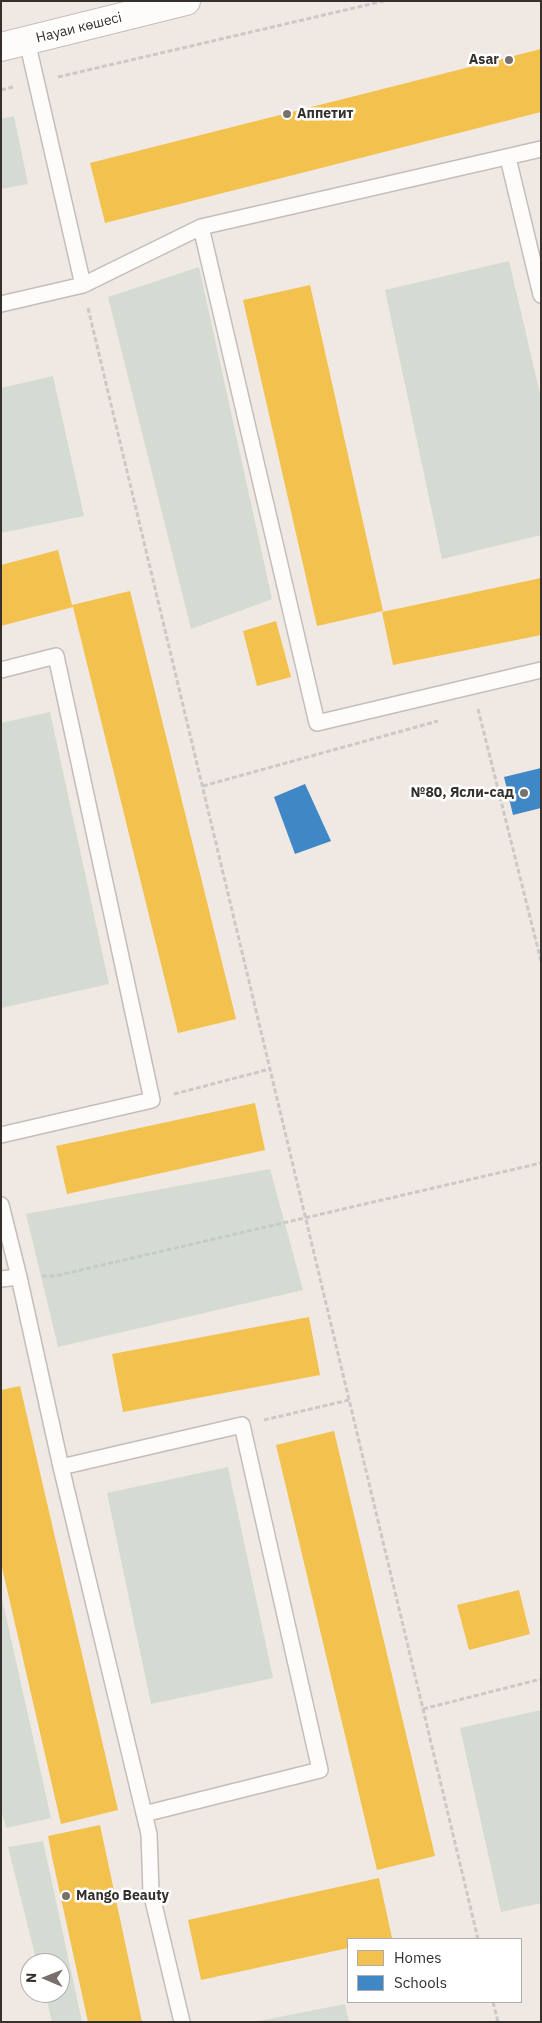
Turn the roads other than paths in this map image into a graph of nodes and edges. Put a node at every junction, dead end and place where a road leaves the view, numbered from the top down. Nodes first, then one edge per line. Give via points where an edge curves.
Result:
1 (186, 1) edge
2 (14, 44) edge
3 (541, 149) edge
4 (508, 158) junction
5 (201, 227) junction
6 (83, 285) junction
7 (541, 295) edge
8 (1, 304) edge
9 (1, 670) edge
10 (541, 670) edge
11 (1, 1135) edge
12 (1, 1205) edge
13 (19, 1277) junction
14 (1, 1279) edge
15 (61, 1467) junction
16 (144, 1814) junction
17 (182, 2022) edge

1 - 2 street, Науаи көшесі
2 - 6 lane via 36,82
3 - 4 lane
4 - 5 lane
4 - 7 lane
5 - 6 lane
5 - 10 lane via 317,723
6 - 8 lane
9 - 11 lane via 56,656 152,1100
12 - 13 lane
13 - 14 lane
13 - 15 lane
15 - 16 lane
15 - 16 lane via 242,1425 320,1770
16 - 17 lane via 149,1834 151,1892

